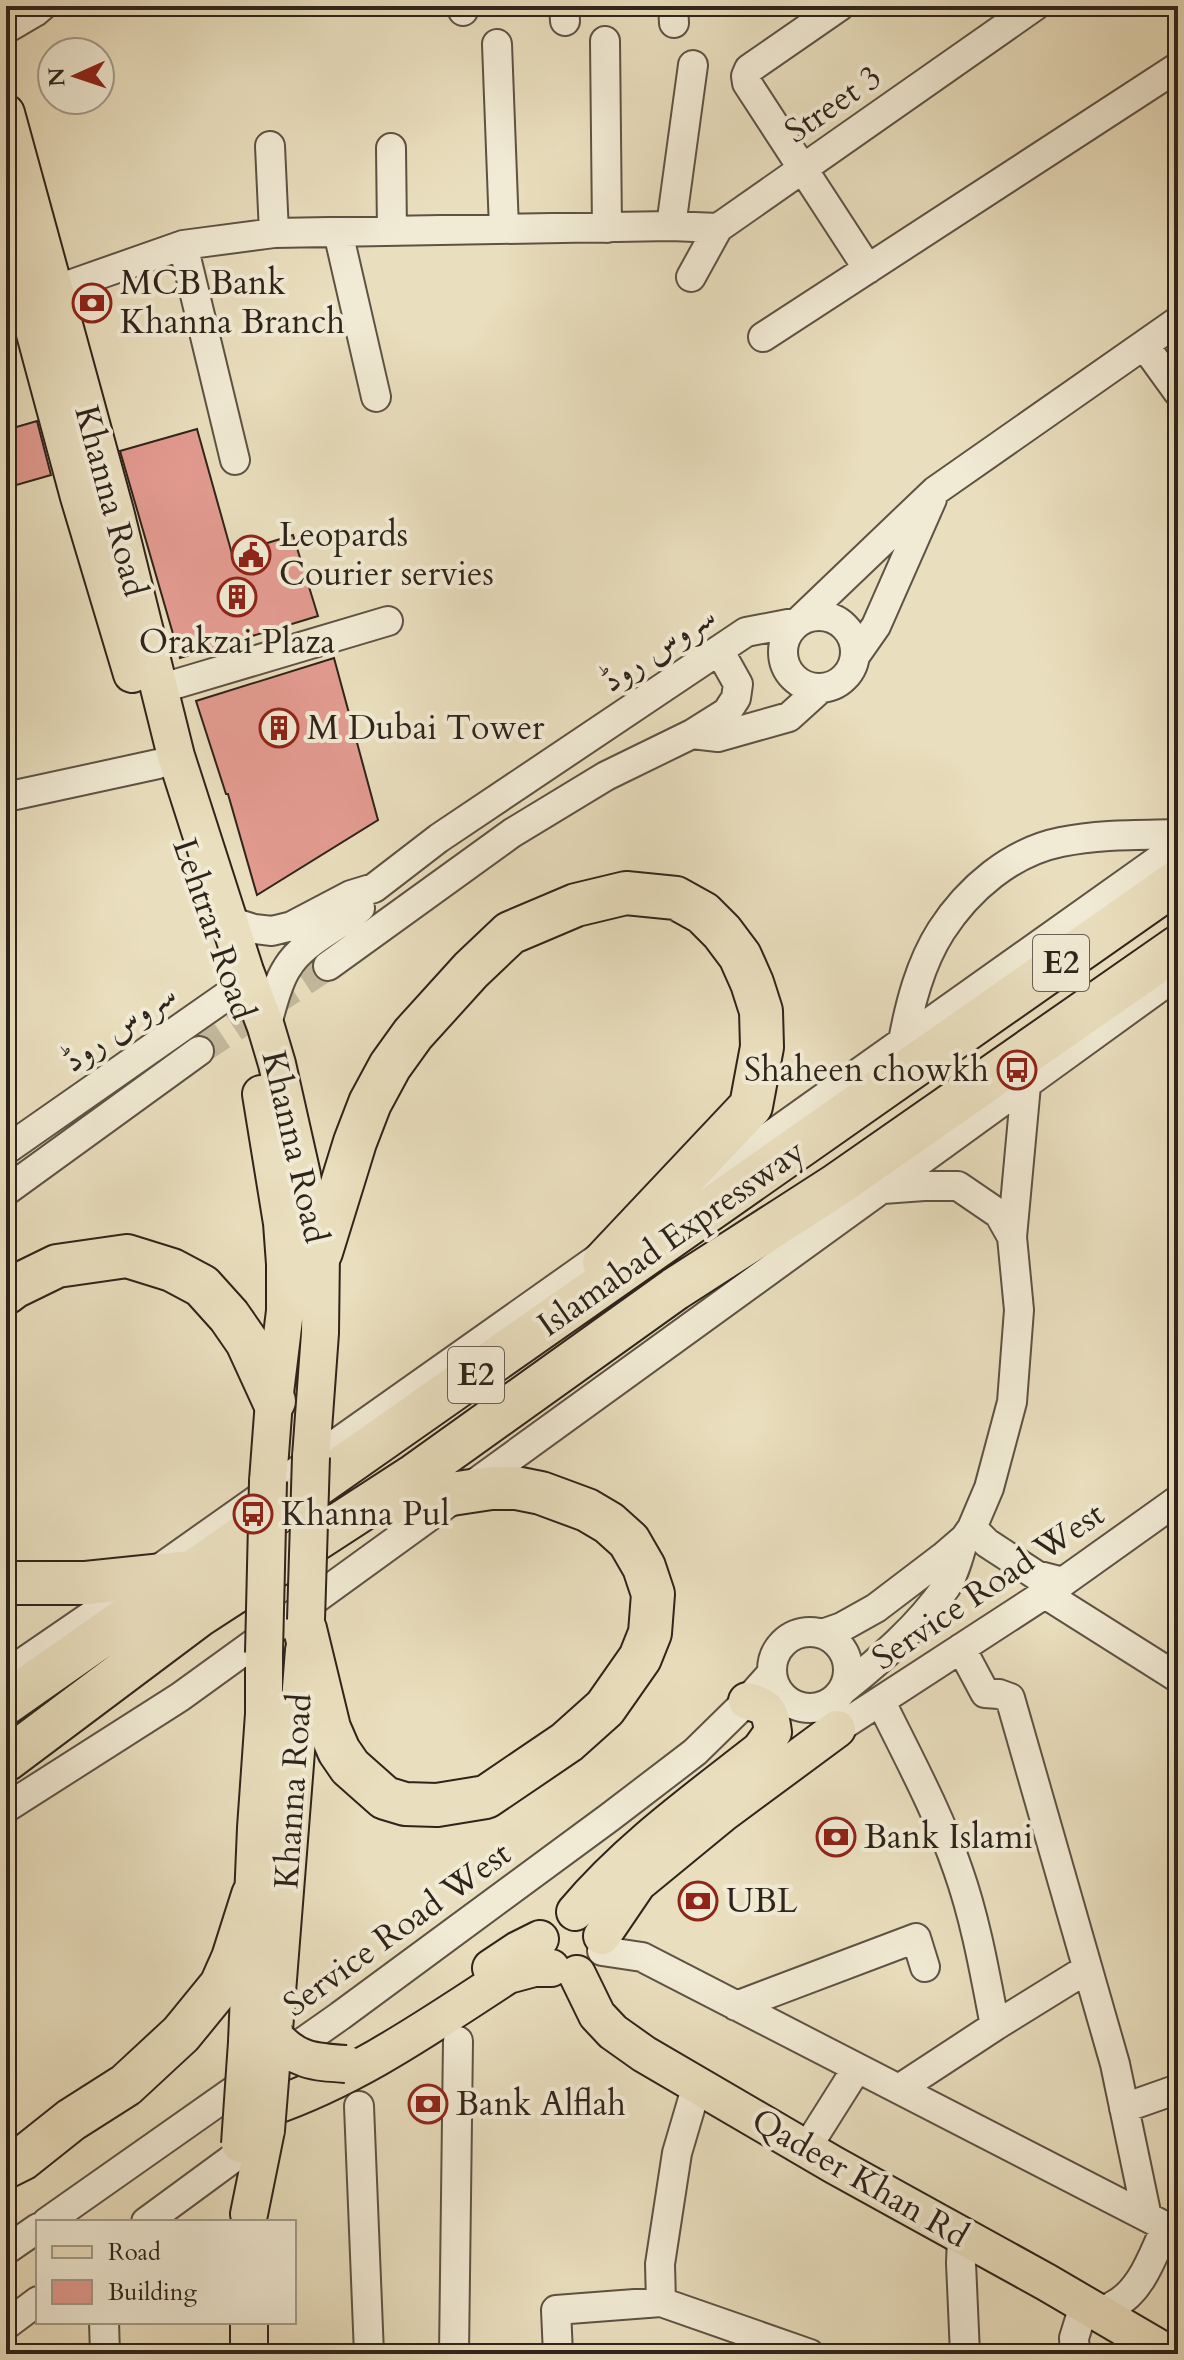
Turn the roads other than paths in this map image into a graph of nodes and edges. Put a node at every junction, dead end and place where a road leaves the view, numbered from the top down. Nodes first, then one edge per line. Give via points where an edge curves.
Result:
1 (42, 6) edge
2 (840, 6) edge
3 (1035, 6) edge
4 (6, 29) edge
5 (605, 41) dead end
6 (497, 44) dead end
7 (693, 65) dead end
8 (1178, 67) edge
9 (6, 113) edge
10 (270, 146) dead end
11 (391, 148) dead end
12 (803, 169) junction
13 (6, 226) edge
14 (671, 226) junction
15 (607, 228) junction
16 (718, 228) junction
17 (504, 229) junction
18 (392, 231) junction
19 (338, 232) junction
20 (274, 233) junction
21 (183, 245) junction
22 (868, 269) junction
23 (691, 277) dead end
24 (55, 290) junction
25 (1178, 321) edge
26 (763, 337) dead end
27 (1144, 345) junction
28 (1178, 392) edge
29 (376, 397) dead end
30 (235, 460) dead end
31 (935, 491) junction
32 (388, 621) dead end
33 (798, 622) junction
34 (719, 650) junction
35 (855, 656) junction
36 (821, 688) junction
37 (159, 689) junction
38 (692, 734) junction
39 (158, 764) junction
40 (6, 797) edge
41 (1178, 834) edge
42 (1178, 846) edge
43 (1178, 881) edge
44 (374, 888) junction
45 (229, 921) junction
46 (328, 966) tunnel mouth
47 (1176, 970) edge
48 (235, 990) junction
49 (266, 1027) junction
50 (903, 1041) junction
51 (199, 1051) tunnel mouth
52 (1026, 1085) junction
53 (6, 1150) edge
54 (880, 1190) junction
55 (6, 1191) edge
56 (629, 1237) junction
57 (1012, 1237) junction
58 (321, 1252) junction
59 (6, 1293) edge
60 (536, 1332) junction
61 (274, 1401) junction
62 (461, 1493) junction
63 (1178, 1500) edge
64 (366, 1507) junction
65 (975, 1537) junction
66 (194, 1572) junction
67 (149, 1576) junction
68 (6, 1583) edge
69 (1048, 1584) junction
70 (306, 1625) junction
71 (822, 1634) junction
72 (961, 1648) junction
73 (264, 1653) joint
74 (772, 1673) junction
75 (6, 1674) edge
76 (1178, 1678) edge
77 (747, 1701) junction
78 (881, 1702) junction
79 (6, 1703) edge
80 (835, 1709) junction
81 (6, 1760) edge
82 (6, 1808) edge
83 (253, 1895) junction
84 (577, 1956) junction
85 (925, 1967) dead end
86 (1087, 1969) junction
87 (736, 2006) junction
88 (995, 2026) junction
89 (265, 2036) junction
90 (458, 2041) dead end
91 (857, 2068) junction
92 (697, 2085) junction
93 (899, 2089) junction
94 (1178, 2089) edge
95 (359, 2106) dead end
96 (1124, 2108) junction
97 (816, 2133) junction
98 (253, 2134) junction
99 (6, 2167) edge
100 (249, 2218) edge
101 (50, 2220) edge
102 (148, 2220) edge
103 (1164, 2225) edge
104 (36, 2229) edge
105 (962, 2237) junction
106 (6, 2250) edge
107 (36, 2302) edge
108 (661, 2302) junction
109 (1099, 2306) junction
110 (104, 2324) edge
111 (249, 2324) edge
112 (6, 2325) edge
113 (1178, 2343) edge
114 (105, 2354) edge
115 (249, 2354) edge
116 (369, 2354) edge
117 (454, 2354) edge
118 (558, 2354) edge
119 (810, 2354) edge
120 (965, 2354) edge
121 (1075, 2354) edge
122 (1169, 2354) edge

1 - 4 street
2 - 12 street via 746,76
3 - 12 street, Street 3
5 - 15 street
6 - 17 street
7 - 14 street
8 - 22 street
9 - 24 main road, Khanna Road
10 - 20 street
11 - 18 street
12 - 16 street, Street 3
12 - 22 street
13 - 39 main road, Lehtrar Road
14 - 15 street
14 - 16 street
15 - 17 street
16 - 23 street, Street 3
17 - 18 street
18 - 19 street
19 - 20 street
19 - 29 street
20 - 21 street
21 - 24 street
21 - 30 street
22 - 26 street
24 - 37 main road, Khanna Road
25 - 27 street
27 - 28 street
27 - 31 street
31 - 33 street
31 - 35 street via 876,626
32 - 37 street
33 - 34 street, سروس روڈ via 746,632
33 - 35 street via 830,617 853,639
33 - 36 street via 783,648 785,664 806,686
34 - 38 street via 738,684 736,698 727,712
34 - 44 street, سروس روڈ via 439,838
35 - 36 street via 849,672
36 - 38 street via 789,717 718,737
37 - 45 main road, Khanna Road
38 - 46 street via 606,776 512,833
39 - 40 street
39 - 48 main road, Lehtrar Road
41 - 50 street via 1059,842 995,871 940,932 922,970
42 - 50 street
43 - 60 highway, Islamabad Expressway / E2
44 - 45 street, سروس روڈ via 272,931
44 - 49 street via 359,910 288,966
45 - 49 main road, Khanna Road
47 - 52 street
47 - 64 highway, Islamabad Expressway / E2 via 675,1289
48 - 53 street, سروس روڈ
48 - 61 main road, Lehtrar Road via 257,1072 282,1223 285,1311
49 - 58 main road, Khanna Road
50 - 56 street
51 - 55 street
52 - 54 street
52 - 57 street
54 - 57 street via 958,1186 999,1214
54 - 62 street
56 - 58 highway via 751,1106 762,1047 761,1011 752,983 722,932 676,898 626,893 576,905 510,933 413,1034 370,1103
56 - 60 highway
56 - 67 street
57 - 65 street via 1019,1310 1012,1402
58 - 70 main road, Khanna Road, bridge
59 - 61 highway via 57,1266 127,1256 172,1270 202,1286 229,1316
60 - 66 highway, Islamabad Expressway / E2
61 - 73 main road, Lehtrar Road, bridge
62 - 64 highway
62 - 70 highway via 516,1488 587,1510 629,1541 644,1567 653,1594 650,1633 640,1658 605,1708 567,1742 486,1797 437,1805 385,1798 339,1751
62 - 82 street via 180,1697
63 - 69 street, Service Road West
64 - 81 highway, Islamabad Expressway / E2 via 198,1616
65 - 69 street
65 - 71 street via 876,1608
65 - 80 street via 947,1586
66 - 67 highway
66 - 79 highway, Islamabad Expressway / E2
67 - 68 highway
67 - 75 street
69 - 72 street, Service Road West
69 - 76 street
70 - 89 main road, Khanna Road
71 - 74 street via 798,1634 787,1640 778,1649
71 - 80 street via 832,1639 849,1668
72 - 78 street, Service Road West
72 - 86 street via 985,1693 1010,1698
73 - 83 main road, Khanna Road
74 - 77 street, Service Road West
74 - 80 street via 790,1703
77 - 84 main road via 768,1710 771,1720 773,1732 760,1750 656,1831 575,1912 556,1916 543,1930
77 - 101 street, Service Road West via 695,1752 597,1826 340,2016
78 - 80 street, Service Road West
78 - 88 street via 958,1870 979,1940
80 - 84 main road via 638,1883
83 - 89 main road, Khanna Road
83 - 99 highway via 221,1985 181,2034 126,2085
84 - 87 street via 642,1957
84 - 89 main road, bridge via 518,1950 346,2064 301,2058
84 - 92 main road, Qadeer Khan Rd via 597,2015 644,2054
84 - 97 main road, Qadeer Khan Rd via 620,2014 649,2038
84 - 98 main road via 508,1975 354,2072 305,2095
85 - 87 street via 916,1938
86 - 88 street
86 - 96 street
87 - 91 street
88 - 93 street
89 - 98 main road, Khanna Road, bridge
90 - 117 street
91 - 93 street
91 - 97 street
92 - 105 main road, Qadeer Khan Rd
92 - 108 street via 677,2153 660,2264
93 - 103 street
94 - 96 street
95 - 116 street
96 - 103 street
97 - 109 main road, Qadeer Khan Rd
98 - 100 main road, Khanna Road
98 - 102 street
103 - 109 street via 1126,2299
104 - 106 street
105 - 109 main road, Qadeer Khan Rd
105 - 120 street
107 - 112 street
108 - 118 street via 556,2310
108 - 119 street
109 - 113 main road, Qadeer Khan Rd
109 - 121 street via 1074,2338
109 - 122 main road, Qadeer Khan Rd
110 - 114 street
111 - 115 main road

